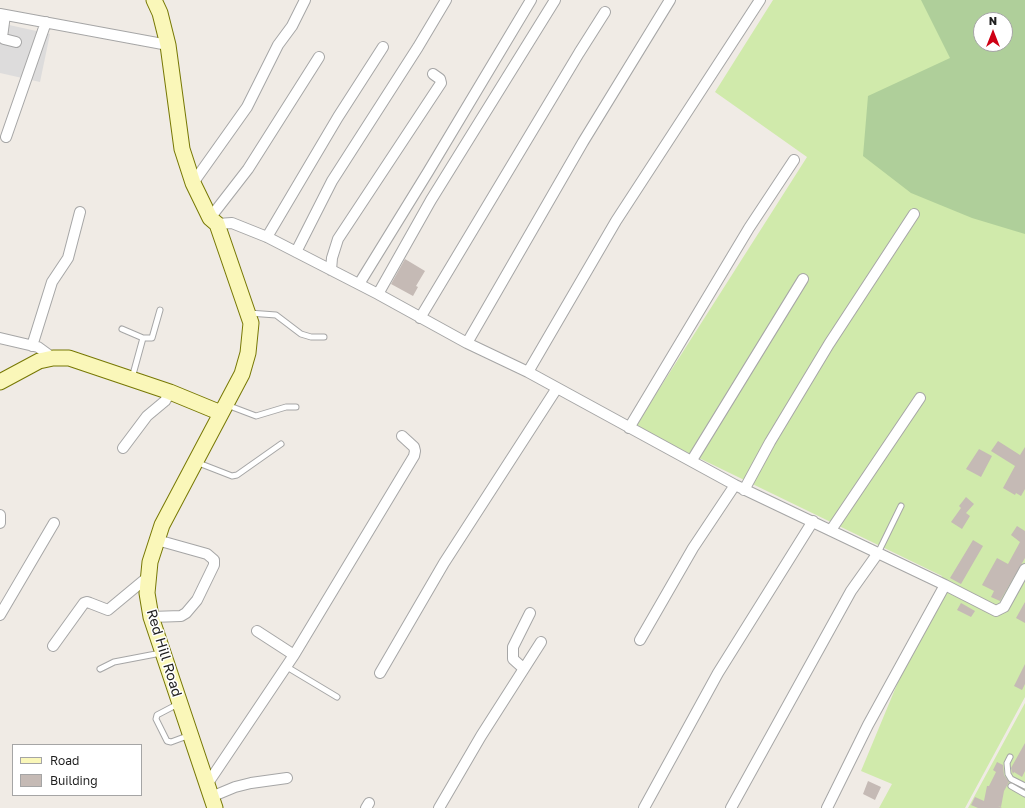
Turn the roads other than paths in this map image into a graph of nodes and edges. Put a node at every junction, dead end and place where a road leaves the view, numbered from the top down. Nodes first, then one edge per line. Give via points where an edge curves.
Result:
1 (154, 0) edge
2 (305, 0) edge
3 (446, 0) edge
4 (531, 0) edge
5 (555, 0) edge
6 (670, 0) edge
7 (760, 0) edge
8 (605, 12) dead end
9 (3, 14) edge
10 (46, 22) junction
11 (16, 42) dead end
12 (168, 45) junction
13 (383, 47) dead end
14 (319, 57) dead end
15 (433, 74) dead end
16 (6, 136) dead end
17 (794, 160) dead end
18 (193, 183) junction
19 (80, 212) dead end
20 (914, 214) dead end
21 (213, 221) junction
22 (267, 237) junction
23 (296, 252) junction
24 (331, 270) junction
25 (803, 279) dead end
26 (359, 284) junction
27 (378, 294) junction
28 (160, 310) dead end
29 (248, 314) junction
30 (420, 318) junction
31 (122, 329) dead end
32 (324, 337) dead end
33 (0, 338) edge
34 (143, 338) junction
35 (467, 343) junction
36 (32, 346) junction
37 (53, 358) junction
38 (528, 372) junction
39 (132, 379) junction
40 (0, 382) edge
41 (556, 388) junction
42 (170, 392) junction
43 (920, 398) dead end
44 (296, 407) dead end
45 (224, 409) junction
46 (629, 428) junction
47 (402, 436) dead end
48 (281, 444) dead end
49 (123, 448) dead end
50 (692, 460) junction
51 (195, 462) junction
52 (734, 485) junction
53 (744, 490) junction
54 (901, 506) dead end
55 (0, 515) edge
56 (813, 522) junction
57 (0, 523) edge
58 (54, 523) dead end
59 (831, 530) junction
60 (157, 540) junction
61 (878, 553) junction
62 (1025, 569) edge
63 (149, 576) junction
64 (945, 585) junction
65 (530, 613) dead end
66 (0, 615) edge
67 (151, 617) junction
68 (257, 631) dead end
69 (640, 640) dead end
70 (541, 642) dead end
71 (53, 646) dead end
72 (162, 652) junction
73 (294, 655) junction
74 (286, 667) junction
75 (524, 668) junction
76 (100, 670) dead end
77 (380, 673) dead end
78 (337, 697) dead end
79 (179, 703) junction
80 (190, 735) junction
81 (1010, 757) dead end
82 (286, 778) dead end
83 (1011, 786) dead end
84 (1025, 786) edge
85 (1025, 794) edge
86 (211, 797) edge
87 (439, 808) edge
88 (644, 808) edge
89 (731, 808) edge
90 (827, 808) edge

1 - 12 street, Red Hill Road
2 - 18 street via 292,26 278,45 247,107
3 - 23 street via 332,181
4 - 26 street
5 - 27 street via 431,200
6 - 35 street via 583,142
7 - 38 street via 616,221
8 - 30 street
9 - 10 street
9 - 11 street via 2,37
10 - 12 street
10 - 16 street
12 - 18 street, Red Hill Road via 182,149
13 - 22 street
14 - 21 street
15 - 24 street via 441,83 338,239
17 - 46 street via 749,228
18 - 21 street, Red Hill Road
19 - 36 street via 68,258 52,282
20 - 53 street via 829,344
21 - 22 street via 232,223
21 - 29 street, Red Hill Road
22 - 23 street
23 - 24 street
24 - 26 street
25 - 50 street
26 - 27 street
27 - 30 street
28 - 34 lane via 154,336
29 - 32 lane via 276,315 301,334
29 - 45 street, Red Hill Road via 251,323 248,353 242,374
30 - 35 street
31 - 34 lane
33 - 36 street
34 - 39 lane
35 - 38 street
36 - 37 street via 38,347
37 - 39 street via 69,358
37 - 40 street via 39,361
38 - 41 street
39 - 42 street
41 - 46 street
41 - 77 street via 444,563
42 - 45 street
42 - 49 street via 165,401 147,416
43 - 59 street
44 - 45 lane via 286,407 256,416
45 - 51 street, Red Hill Road
46 - 50 street
47 - 73 street via 414,446 414,456
48 - 51 lane via 237,475 232,476
50 - 52 street
51 - 60 street, Red Hill Road via 162,525
52 - 53 street
52 - 69 street via 693,548
53 - 56 street
54 - 61 lane
55 - 57 street
56 - 59 street
56 - 88 street via 718,672
58 - 66 street
59 - 61 street
60 - 63 street, Red Hill Road via 150,562
60 - 67 street via 207,554 214,560 214,565 196,600 186,613 181,616
61 - 64 street
61 - 89 street via 851,590
62 - 64 street via 1004,607 996,611
63 - 67 street, Red Hill Road via 147,593
63 - 71 street via 111,609 104,610 87,602 84,604
64 - 90 street via 868,725
65 - 75 street via 513,647 513,659
67 - 72 street, Red Hill Road
68 - 73 street
70 - 75 street
72 - 76 lane via 114,662
72 - 79 street, Red Hill Road
73 - 74 street
74 - 78 lane
74 - 86 street
75 - 87 street
79 - 80 street, Red Hill Road
79 - 80 lane via 157,715 156,719 167,741
80 - 86 street, Red Hill Road
81 - 84 lane via 1008,774 1011,779
82 - 86 street via 235,787
83 - 85 lane

